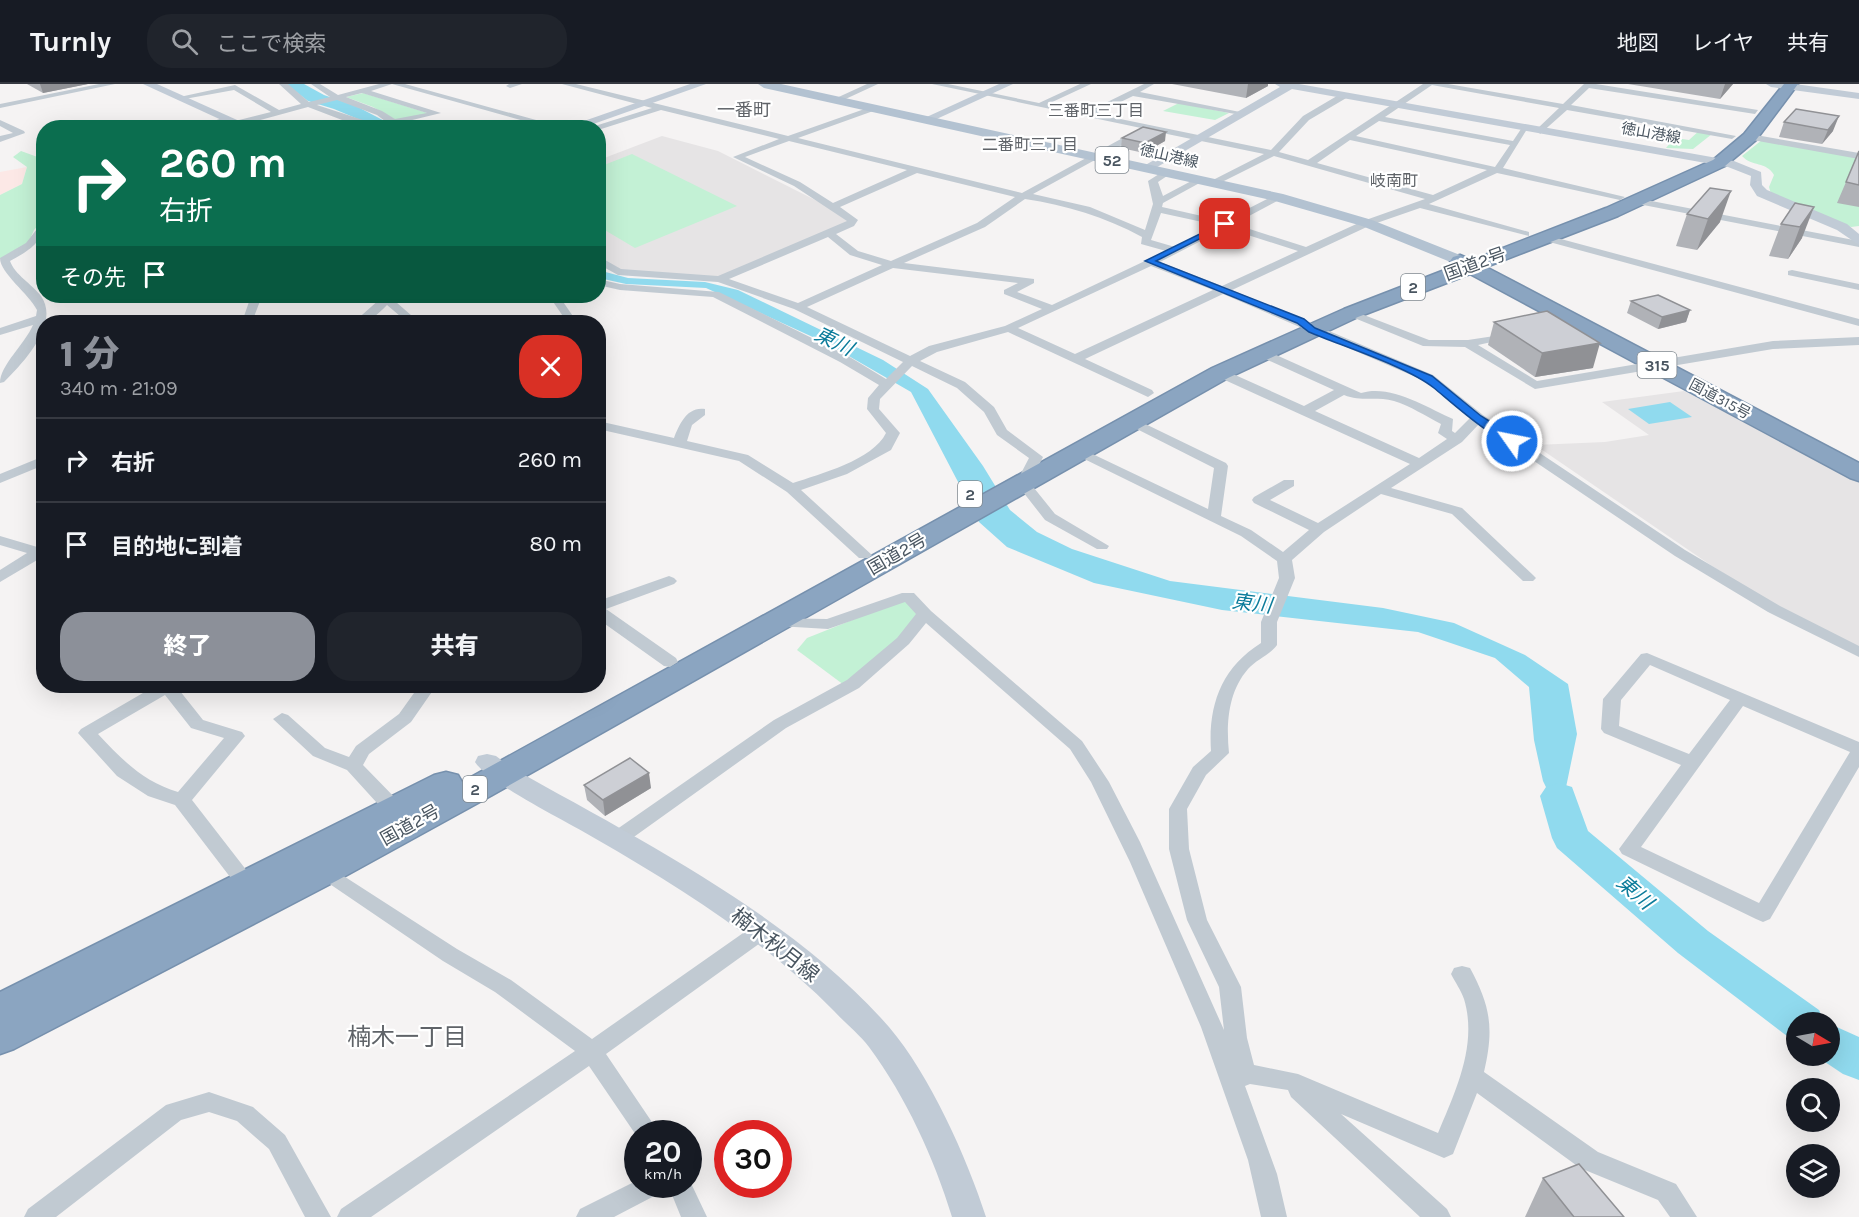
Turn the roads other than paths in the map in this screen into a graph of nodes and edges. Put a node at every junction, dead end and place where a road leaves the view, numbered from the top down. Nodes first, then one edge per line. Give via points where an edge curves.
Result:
1 (111, 84) edge
2 (148, 84) edge
3 (283, 84) edge
4 (315, 84) edge
5 (388, 84) edge
6 (396, 84) edge
7 (566, 84) edge
8 (701, 84) edge
9 (764, 84) edge
10 (874, 84) edge
11 (936, 84) edge
12 (1008, 84) edge
13 (1087, 84) edge
14 (1150, 84) edge
15 (1354, 84) edge
16 (1428, 84) edge
17 (1436, 84) edge
18 (1506, 84) edge
19 (1588, 84) edge
20 (1781, 84) edge
21 (1288, 85) edge
22 (363, 91) junction
23 (1132, 93) junction
24 (1494, 93) junction
25 (985, 94) junction
26 (1341, 95) junction
27 (1859, 96) edge
28 (342, 97) junction
29 (179, 98) junction
30 (836, 100) junction
31 (644, 103) junction
32 (310, 105) junction
33 (1040, 105) junction
34 (1397, 105) junction
35 (1564, 105) junction
36 (0, 106) edge
37 (662, 107) junction
38 (873, 108) junction
39 (1659, 110) junction
40 (1755, 112) junction
41 (278, 113) junction
42 (1241, 113) junction
43 (1088, 115) junction
44 (1377, 118) junction
45 (231, 120) edge
46 (239, 120) edge
47 (348, 120) edge
48 (390, 120) edge
49 (414, 120) edge
50 (531, 120) edge
51 (593, 120) edge
52 (926, 120) junction
53 (0, 123) edge
54 (606, 125) edge
55 (1149, 127) junction
56 (1526, 128) junction
57 (1540, 131) junction
58 (1741, 136) junction
59 (1348, 137) junction
60 (1199, 138) junction
61 (0, 139) edge
62 (785, 139) junction
63 (1516, 144) junction
64 (1273, 153) junction
65 (1094, 156) junction
66 (1859, 156) edge
67 (1697, 157) junction
68 (1310, 163) junction
69 (1719, 163) junction
70 (1148, 168) junction
71 (1498, 169) junction
72 (916, 170) junction
73 (1167, 172) junction
74 (1207, 181) junction
75 (1023, 196) junction
76 (1278, 197) junction
77 (1432, 198) junction
78 (1628, 199) junction
79 (1420, 204) junction
80 (1158, 205) junction
81 (835, 206) junction
82 (1367, 223) junction
83 (1225, 224) junction
84 (829, 232) junction
85 (1525, 234) junction
86 (1148, 235) junction
87 (36, 236) edge
88 (1546, 238) junction
89 (1859, 242) edge
90 (1176, 250) junction
91 (1307, 251) junction
92 (1149, 261) junction
93 (1462, 262) junction
94 (606, 264) edge
95 (892, 265) junction
96 (1792, 273) dead end
97 (719, 279) junction
98 (606, 283) edge
99 (1859, 287) edge
100 (1222, 290) junction
101 (36, 297) edge
102 (380, 303) edge
103 (390, 303) edge
104 (798, 308) junction
105 (1052, 309) junction
106 (1352, 313) junction
107 (371, 315) edge
108 (405, 315) edge
109 (36, 320) edge
110 (1859, 323) edge
111 (36, 326) edge
112 (1306, 326) junction
113 (1009, 328) junction
114 (0, 332) edge
115 (1522, 333) edge
116 (1859, 341) edge
117 (1468, 344) junction
118 (1263, 353) junction
119 (1077, 358) junction
120 (910, 361) junction
121 (1656, 365) junction
122 (5, 367) edge
123 (1220, 373) junction
124 (0, 379) edge
125 (886, 384) junction
126 (1345, 389) junction
127 (1148, 393) junction
128 (1305, 411) junction
129 (700, 412) dead end
130 (1478, 418) junction
131 (1130, 422) junction
132 (606, 427) edge
133 (1457, 439) junction
134 (679, 444) junction
135 (1077, 452) junction
136 (1036, 458) junction
137 (36, 463) edge
138 (1419, 463) junction
139 (1857, 470) edge
140 (1017, 477) junction
141 (0, 479) edge
142 (1289, 483) dead end
143 (792, 488) junction
144 (1382, 490) junction
145 (1214, 517) junction
146 (937, 522) junction
147 (1319, 529) junction
148 (0, 540) edge
149 (1102, 546) dead end
150 (36, 551) edge
151 (36, 554) edge
152 (864, 555) junction
153 (1284, 559) junction
154 (0, 577) edge
155 (1528, 578) dead end
156 (669, 580) dead end
157 (606, 606) edge
158 (925, 614) junction
159 (606, 615) edge
160 (778, 621) junction
161 (1859, 652) edge
162 (670, 662) junction
163 (155, 693) edge
164 (173, 693) edge
165 (422, 693) edge
166 (1740, 698) junction
167 (282, 719) dead end
168 (1859, 751) edge
169 (1692, 762) junction
170 (353, 766) junction
171 (495, 768) junction
172 (182, 800) junction
173 (394, 809) junction
174 (617, 839) junction
175 (325, 871) junction
176 (247, 885) junction
177 (764, 930) junction
178 (1462, 974) dead end
179 (0, 1010) edge
180 (0, 1038) edge
181 (592, 1052) junction
182 (1237, 1073) junction
183 (1471, 1076) junction
184 (1290, 1081) junction
185 (638, 1120) edge
186 (626, 1198) edge
187 (686, 1198) edge
188 (37, 1217) edge
189 (318, 1217) edge
190 (350, 1217) edge
191 (589, 1217) edge
192 (694, 1217) edge
193 (969, 1217) edge
194 (1274, 1217) edge
195 (1438, 1217) edge
196 (1684, 1217) edge

1 - 36 street
2 - 29 street
3 - 32 street
4 - 28 street
5 - 22 street
6 - 50 street
7 - 31 street
8 - 31 street
9 - 30 main road, 徳山港線 / 52
10 - 30 street
11 - 25 street
12 - 25 street
13 - 33 street
14 - 23 street
15 - 26 street
16 - 34 street
17 - 24 street
18 - 24 street
19 - 35 street
19 - 39 street
20 - 27 street
20 - 40 highway, 国道2号 / 2
20 - 58 highway, 国道2号 / 2
21 - 26 street, 徳山港線
21 - 42 street
22 - 28 street
22 - 49 street via 437,113
23 - 42 street
23 - 43 street
24 - 35 street
25 - 33 street
25 - 52 street
26 - 34 street, 徳山港線
26 - 64 street via 1306,118
28 - 32 street
28 - 48 street via 370,107
29 - 41 street via 235,87
29 - 45 street
30 - 38 main road, 徳山港線 / 52
31 - 37 street
31 - 51 street
32 - 41 street
32 - 47 street
33 - 43 street
34 - 44 street
34 - 56 street, 徳山港線
35 - 39 street
35 - 57 street
37 - 54 street
37 - 62 street
38 - 52 main road, 徳山港線 / 52
38 - 62 street
39 - 40 street
39 - 58 street
40 - 58 highway, 国道2号 / 2
41 - 46 street
42 - 60 street
43 - 55 street
44 - 59 street
44 - 63 street
52 - 65 main road, 徳山港線 / 52
53 - 61 street via 21,133
55 - 60 street
55 - 65 street
56 - 57 street, 徳山港線
56 - 63 street
57 - 67 street, 徳山港線
58 - 66 street
58 - 67 highway, 国道2号 / 2
58 - 69 highway, 国道2号 / 2
59 - 68 street
59 - 71 street
60 - 64 street
60 - 70 street
62 - 72 street
62 - 81 street via 737,157
63 - 71 street
64 - 68 street
64 - 74 street
65 - 70 main road, 徳山港線 / 52
65 - 75 street
67 - 69 street, 徳山港線
67 - 78 highway, 国道2号 / 2
68 - 77 street
69 - 78 highway, 国道2号 / 2 via 1670,188
69 - 89 street, 徳山港線 via 1750,170 1758,176 1756,185 1762,193 1842,227
70 - 73 main road, 徳山港線 / 52
71 - 77 street
71 - 78 street
72 - 75 street
72 - 81 street
73 - 74 main road, 徳山港線 / 52
73 - 80 street via 1153,181 1159,190
74 - 76 main road, 徳山港線 / 52
74 - 80 street
75 - 86 street via 1054,200 1116,218
75 - 95 street via 981,225
76 - 82 main road, 徳山港線 / 52
76 - 83 street
77 - 79 street
78 - 85 highway, 国道2号 / 2
78 - 88 highway, 国道2号 / 2
78 - 89 street
79 - 82 street
79 - 85 street
80 - 83 street
80 - 86 street
81 - 84 street via 853,220
82 - 91 street
82 - 93 main road, 徳山港線 / 52
83 - 90 street
83 - 91 street
84 - 95 street via 854,253
84 - 97 street
85 - 93 highway, 国道2号 / 2
86 - 90 street via 1145,242
87 - 101 street via 30,245 4,260
88 - 93 highway, 国道2号 / 2
88 - 110 street
90 - 92 street
91 - 100 street
92 - 100 street
92 - 105 street
93 - 106 highway, 国道2号 / 2
93 - 112 highway, 国道2号 / 2
93 - 121 highway, 国道315号 / 315 via 1565,324
94 - 97 street via 618,272
95 - 104 street
95 - 105 street via 1030,281 1008,292
96 - 99 street
97 - 104 street
98 - 125 street via 715,294
100 - 112 street
100 - 119 street
102 - 107 street
103 - 108 street
104 - 120 street
105 - 113 street
106 - 112 highway, 国道2号 / 2
106 - 117 street via 1427,343
109 - 114 street
111 - 122 street
112 - 118 highway, 国道2号 / 2
112 - 127 highway, 国道2号 / 2 via 1243,344
112 - 130 street via 1429,378
113 - 119 street
113 - 120 street via 933,349
115 - 117 street
116 - 121 street via 1773,345
117 - 121 street via 1535,385
118 - 123 highway, 国道2号 / 2
118 - 126 street
119 - 127 street
120 - 125 street
120 - 136 street via 973,393 1002,432
121 - 139 highway, 国道315号 / 315
122 - 124 street
123 - 128 street
123 - 131 highway, 国道2号 / 2
125 - 143 street via 874,398 873,409 893,433 886,447 842,471
126 - 128 street
126 - 133 street via 1360,397 1370,394 1397,398 1423,409 1448,422 1445,433
127 - 136 highway, 国道2号 / 2
128 - 138 street
129 - 134 street via 686,423
130 - 133 street
130 - 161 street via 1724,580
131 - 135 highway, 国道2号 / 2
131 - 145 street via 1221,466
132 - 134 street
133 - 138 street
134 - 143 street via 743,458
135 - 140 highway, 国道2号 / 2
135 - 145 street
136 - 140 highway, 2
137 - 141 street
138 - 144 street
140 - 146 highway, 国道2号 / 2
140 - 149 street via 1050,517
142 - 147 street via 1259,500
143 - 152 street
144 - 147 street
144 - 155 street via 1457,511
145 - 153 street
146 - 152 highway, 国道2号 / 2
146 - 160 highway, 国道2号 / 2
147 - 153 street
148 - 150 street
151 - 154 street
152 - 162 highway, 国道2号 / 2
153 - 182 street via 1287,578 1269,622 1269,645 1242,666 1222,697 1217,730 1220,753 1199,771 1178,809 1179,849 1197,920 1230,987
156 - 157 street
158 - 160 street via 908,596 828,624
158 - 174 street via 903,640 853,684 780,724
158 - 182 street via 1069,738 1092,767
159 - 162 street
160 - 171 highway, 国道2号 / 2
162 - 171 highway, 国道2号 / 2
163 - 172 street via 87,733 123,772 155,792
164 - 172 street via 197,724 236,736
165 - 170 street via 405,718 362,750
166 - 168 street
166 - 169 street
166 - 169 street via 1647,658 1612,699 1610,729
167 - 170 street via 319,752
168 - 169 street via 1763,914 1629,849
170 - 173 street
171 - 173 highway, 国道2号 / 2
171 - 174 street, 楠木秋月線
171 - 175 highway, 国道2号 / 2
172 - 176 street
173 - 176 highway, 国道2号 / 2
174 - 177 street, 楠木秋月線
175 - 180 highway, 国道2号 / 2
175 - 181 street via 541,1012
176 - 179 highway, 国道2号 / 2
177 - 181 street
177 - 193 street, 楠木秋月線 via 879,1037 915,1092 957,1179
178 - 183 street via 1475,1000 1478,1024
181 - 185 street
181 - 190 street
182 - 184 street
182 - 194 street via 1272,1195
183 - 184 street via 1444,1147
183 - 196 street via 1589,1160 1667,1192
184 - 195 street
186 - 191 street
187 - 192 street
188 - 189 street via 174,1112 209,1102 245,1114 277,1142

